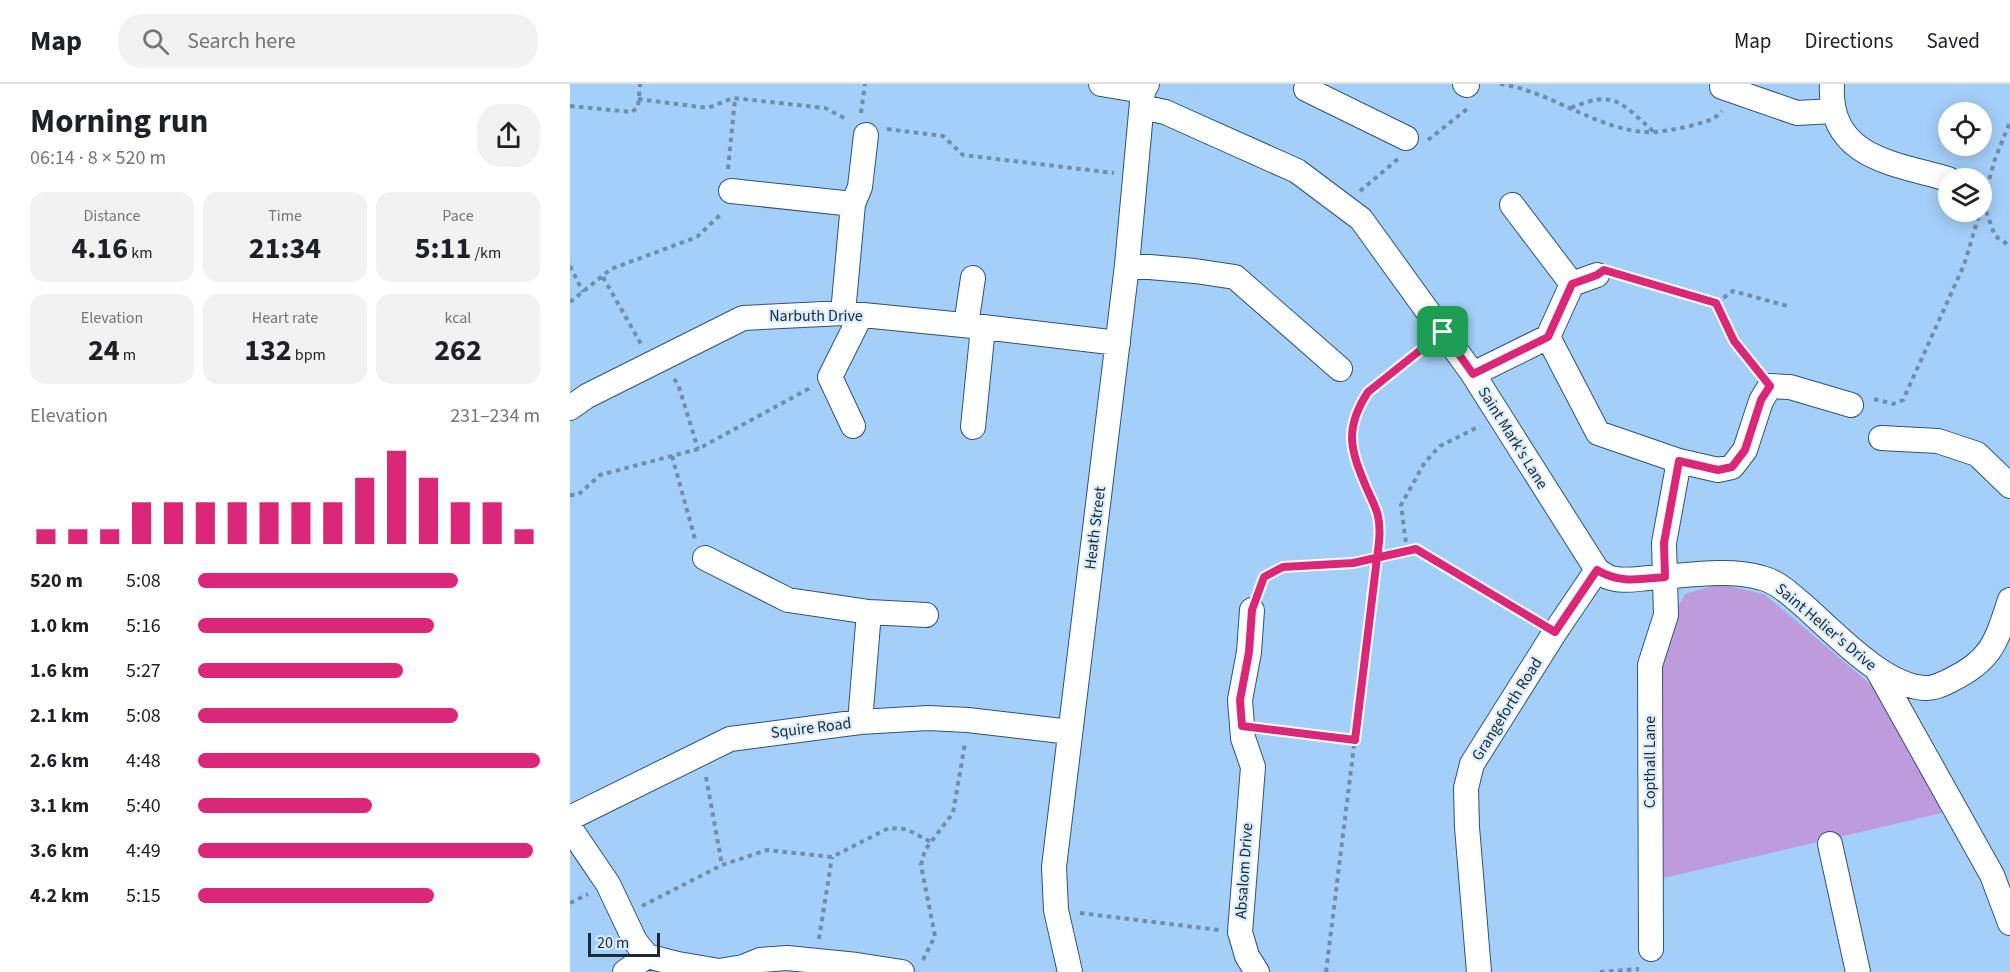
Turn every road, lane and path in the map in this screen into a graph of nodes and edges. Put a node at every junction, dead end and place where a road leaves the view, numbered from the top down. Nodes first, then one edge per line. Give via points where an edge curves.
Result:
1 (640, 84) edge
2 (865, 84) edge
3 (1101, 84) edge
4 (1309, 84) edge
5 (1500, 84) edge
6 (1832, 84) edge
7 (1730, 89) joint
8 (1144, 94) edge
9 (735, 98) dead end
10 (570, 106) edge
11 (1570, 109) junction
12 (1833, 111) junction
13 (2010, 122) edge
14 (864, 125) joint
15 (1654, 132) junction
16 (1406, 138) dead end
17 (1992, 168) edge
18 (1938, 176) edge
19 (731, 191) junction
20 (853, 204) junction
21 (1512, 205) dead end
22 (1977, 222) edge
23 (1989, 222) edge
24 (2010, 246) edge
25 (1127, 265) junction
26 (570, 266) edge
27 (1597, 275) joint
28 (603, 276) junction
29 (973, 279) dead end
30 (1572, 284) junction
31 (583, 292) junction
32 (570, 302) edge
33 (1716, 303) junction
34 (1791, 307) dead end
35 (852, 314) junction
36 (975, 326) junction
37 (1443, 332) junction
38 (1548, 337) junction
39 (1118, 343) junction
40 (655, 362) junction
41 (1340, 369) dead end
42 (1473, 374) junction
43 (830, 377) junction
44 (1770, 386) junction
45 (1851, 405) joint
46 (570, 408) edge
47 (1499, 416) junction
48 (853, 426) dead end
49 (972, 427) dead end
50 (1881, 438) dead end
51 (698, 449) junction
52 (672, 456) junction
53 (1679, 461) junction
54 (2010, 486) edge
55 (570, 495) edge
56 (1407, 551) junction
57 (705, 558) joint
58 (1377, 558) junction
59 (1597, 570) junction
60 (1665, 577) junction
61 (2010, 600) edge
62 (1252, 610) joint
63 (870, 612) junction
64 (926, 615) dead end
65 (1555, 632) junction
66 (1878, 671) junction
67 (968, 720) junction
68 (860, 722) junction
69 (1242, 726) junction
70 (1070, 732) junction
71 (1355, 740) junction
72 (701, 753) junction
73 (570, 818) edge
74 (570, 828) edge
75 (931, 842) junction
76 (1830, 844) dead end
77 (832, 857) junction
78 (722, 865) junction
79 (1056, 910) junction
80 (624, 916) junction
81 (2010, 923) edge
82 (1240, 932) junction
83 (647, 956) junction
84 (1650, 959) joint
85 (816, 961) junction
86 (912, 968) edge
87 (625, 972) edge
88 (1070, 972) edge
89 (1257, 972) edge
90 (1326, 972) edge
91 (1479, 972) edge
92 (1600, 972) edge
93 (1858, 972) edge

1 - 10 path via 638,106 632,112
2 - 14 path
3 - 8 street, Saint Mark's Lane
4 - 16 street via 1306,89
5 - 11 path
6 - 12 street
7 - 12 street via 1797,112
7 - 15 path via 1714,120
8 - 25 street, Heath Street
8 - 37 street, Saint Mark's Lane via 1165,112 1297,171 1361,219
9 - 19 path via 727,175
11 - 15 path via 1623,129
11 - 15 path via 1589,100 1612,99 1621,102
12 - 18 street via 1857,148
13 - 17 path
14 - 20 street via 860,187
19 - 20 street
19 - 28 path via 720,216 697,237 611,269
20 - 35 street
21 - 30 street
22 - 45 path via 1964,265 1903,400 1893,404 1866,397
23 - 24 path via 1995,236
25 - 39 street, Heath Street
25 - 41 street via 1235,277
26 - 31 path
27 - 30 street
27 - 33 path via 1604,270
28 - 31 path
28 - 40 path
29 - 36 street
30 - 38 street
31 - 32 path
33 - 34 path via 1732,291
33 - 44 path via 1734,341
35 - 36 street, Narbuth Drive
35 - 40 street, Narbuth Drive via 743,318
35 - 43 street
36 - 39 street, Narbuth Drive
36 - 49 street
37 - 42 street, Saint Mark's Lane
37 - 58 path via 1368,392 1359,405 1350,437 1378,515
38 - 42 street
38 - 53 street via 1598,433
39 - 70 street, Heath Street
40 - 46 street, Narbuth Drive
40 - 51 path via 678,384
42 - 47 street, Saint Mark's Lane
43 - 48 street
43 - 51 path
44 - 45 street via 1790,387
44 - 53 street via 1761,400 1745,450 1732,467 1718,470
47 - 56 path via 1440,446 1425,462 1401,505
47 - 59 street, Saint Mark's Lane
50 - 54 street via 1938,441 1977,454
51 - 52 path
52 - 55 path via 600,475 578,495
52 - 57 path via 698,548
53 - 60 street, Copthall Lane via 1664,543
56 - 58 path
56 - 65 path via 1416,549
57 - 63 street via 788,600
58 - 62 path via 1283,567 1264,577
58 - 71 path
59 - 60 street via 1626,580
59 - 65 street, Grangeforth Road
60 - 66 street, Saint Helier's Drive via 1739,574 1775,583
60 - 84 street, Copthall Lane via 1666,615 1650,665
61 - 66 street, Saint Helier's Drive via 1997,641 1988,654 1956,678 1926,689 1902,684
62 - 69 street via 1240,700
63 - 64 street
63 - 68 street
65 - 91 street, Grangeforth Road via 1472,764 1466,788
66 - 81 street via 1992,875
67 - 68 street, Squire Road
67 - 70 street, Squire Road
67 - 75 path via 953,813
68 - 72 street, Squire Road via 730,739
69 - 71 path
69 - 82 street, Absalom Drive via 1253,767
70 - 79 street, Heath Street via 1054,867
71 - 90 path
72 - 73 street, Squire Road
72 - 78 path
74 - 80 street via 608,884
75 - 77 path via 906,830 889,828
75 - 86 path via 921,865 935,936
76 - 93 street
77 - 78 path via 767,850
77 - 85 path
78 - 80 path
79 - 82 path
79 - 88 street, Heath Street
80 - 83 street
82 - 89 street, Absalom Drive
83 - 85 street via 719,971 760,960
83 - 87 street
84 - 92 path
85 - 86 street

